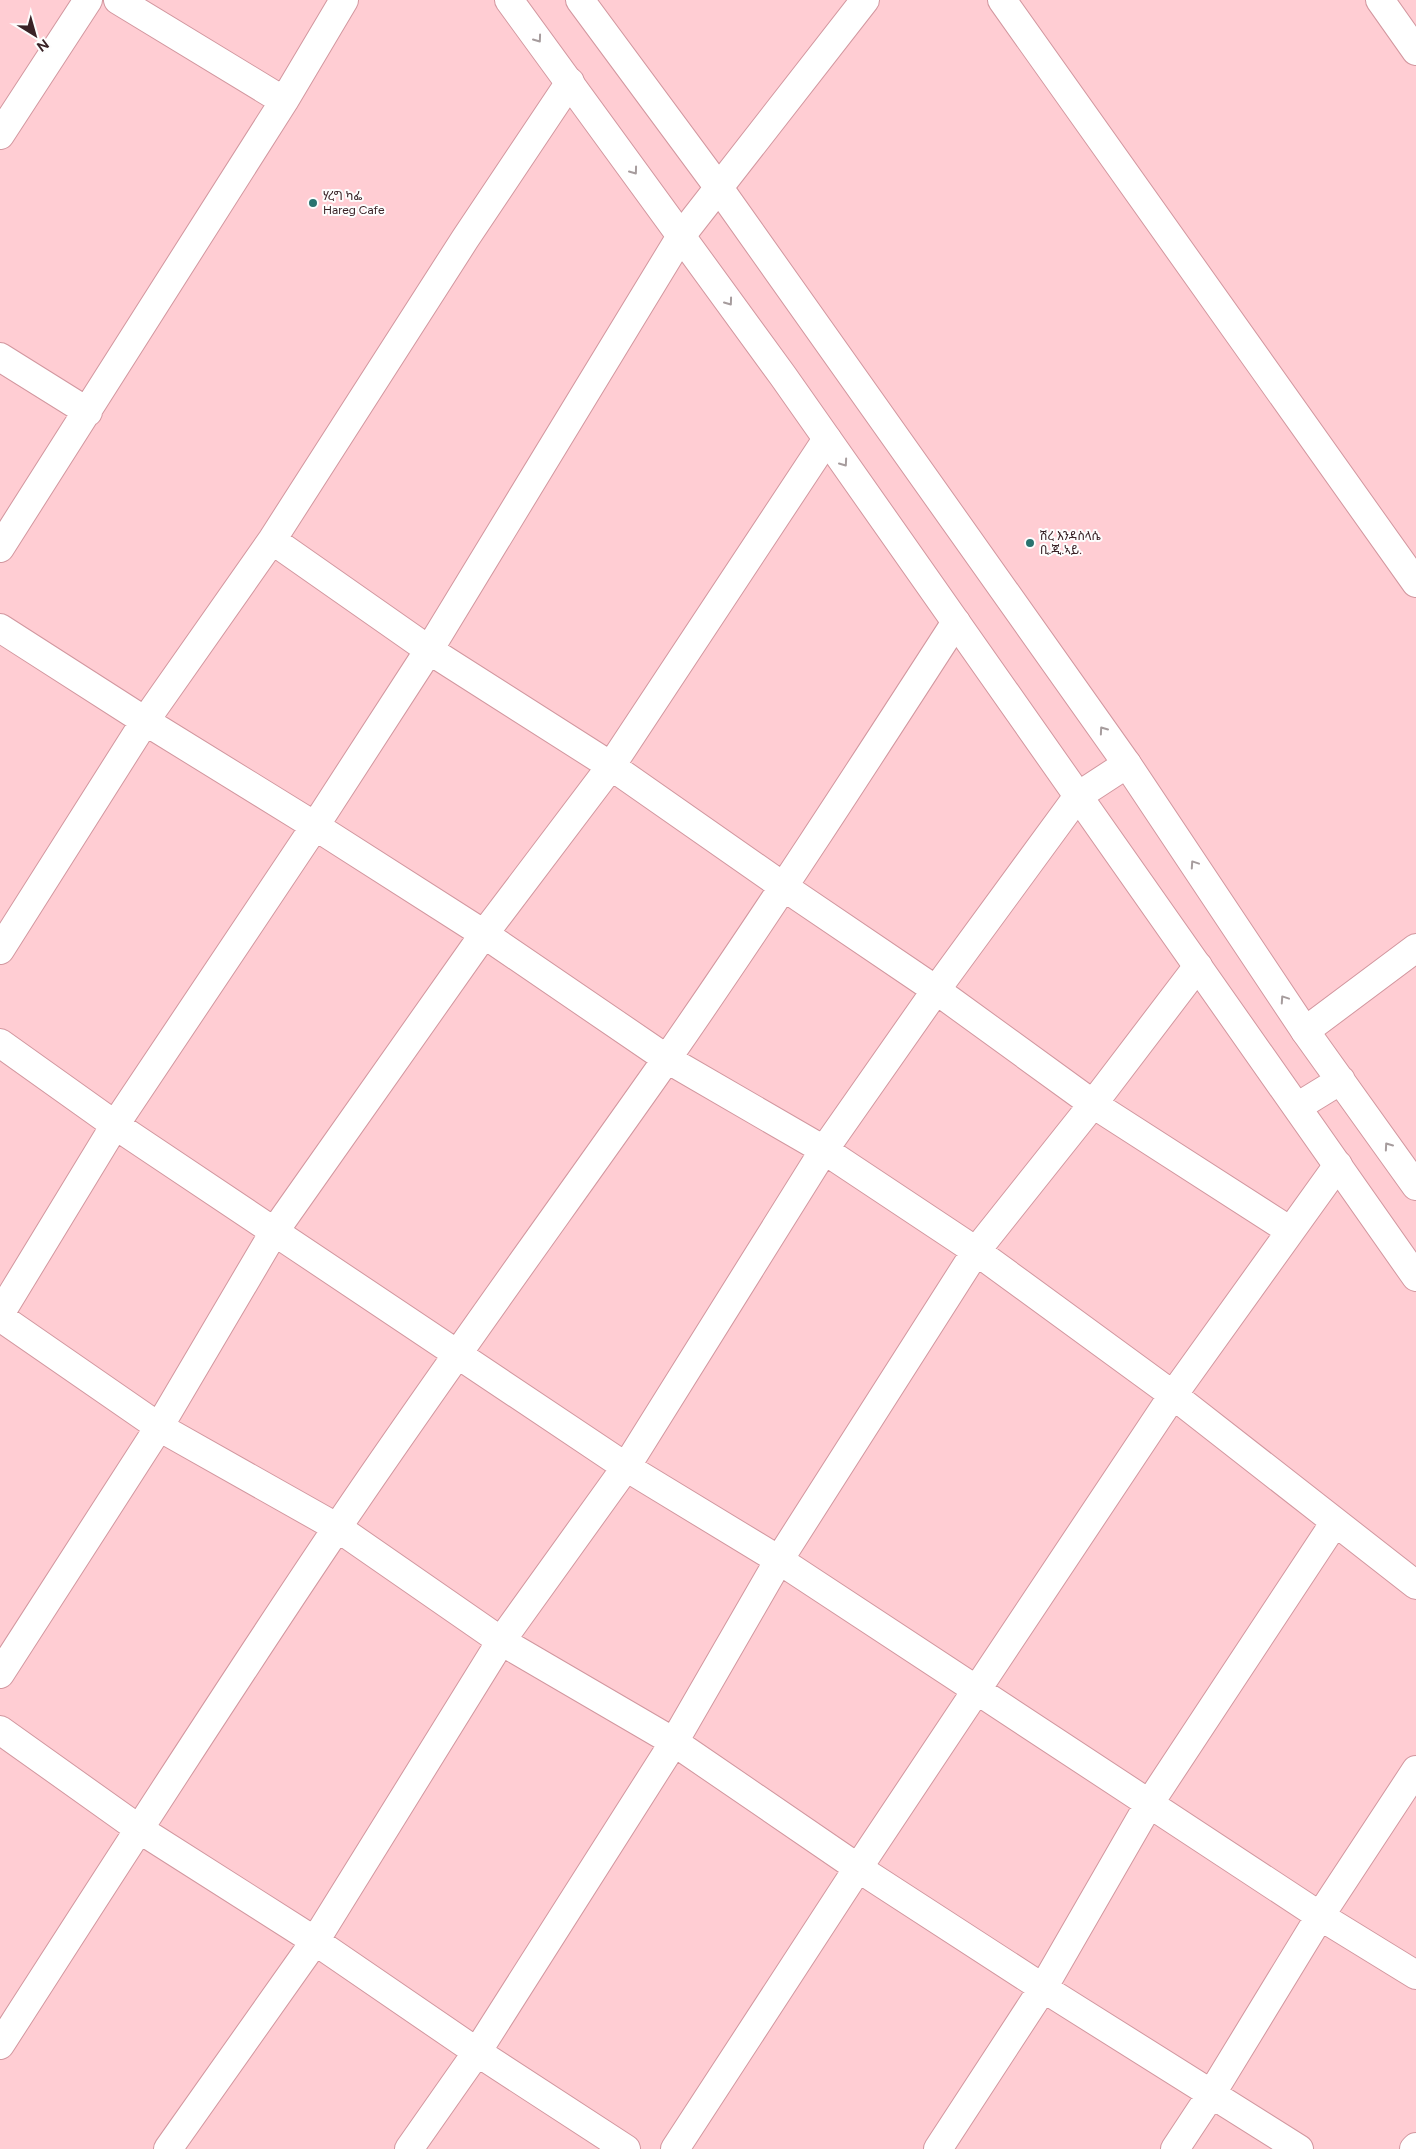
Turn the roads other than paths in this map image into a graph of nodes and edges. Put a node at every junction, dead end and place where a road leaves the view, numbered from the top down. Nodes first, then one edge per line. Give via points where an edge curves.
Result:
1 (88, 0) edge
2 (118, 0) edge
3 (344, 0) edge
4 (509, 0) edge
5 (580, 0) edge
6 (865, 0) edge
7 (1002, 0) edge
8 (1380, 0) edge
9 (1416, 51) edge
10 (570, 82) junction
11 (284, 101) junction
12 (0, 135) edge
13 (719, 188) junction
14 (681, 236) junction
15 (0, 356) edge
16 (88, 412) junction
17 (827, 439) junction
18 (272, 540) junction
19 (0, 548) edge
20 (1416, 583) edge
21 (956, 622) junction
22 (0, 628) edge
23 (429, 650) junction
24 (145, 721) junction
25 (1128, 764) junction
26 (611, 766) junction
27 (1078, 796) junction
28 (316, 826) junction
29 (784, 887) junction
30 (484, 934) junction
31 (1416, 948) edge
32 (0, 950) edge
33 (1198, 966) junction
34 (936, 990) junction
35 (1305, 1031) junction
36 (0, 1043) edge
37 (666, 1059) junction
38 (1341, 1080) junction
39 (1093, 1104) junction
40 (1297, 1107) junction
41 (115, 1124) junction
42 (824, 1150) junction
43 (1338, 1165) junction
44 (1416, 1186) edge
45 (1290, 1230) junction
46 (274, 1232) junction
47 (976, 1251) junction
48 (1416, 1277) edge
49 (0, 1315) edge
50 (457, 1354) junction
51 (1173, 1395) junction
52 (159, 1427) junction
53 (626, 1467) junction
54 (1335, 1522) junction
55 (338, 1528) junction
56 (779, 1560) junction
57 (1416, 1585) edge
58 (501, 1641) junction
59 (0, 1674) edge
60 (978, 1691) junction
61 (0, 1730) edge
62 (674, 1742) junction
63 (1416, 1770) edge
64 (1149, 1804) junction
65 (139, 1829) junction
66 (858, 1868) junction
67 (1320, 1916) junction
68 (315, 1941) junction
69 (1416, 1975) edge
70 (1043, 1988) junction
71 (0, 2044) edge
72 (477, 2052) junction
73 (1212, 2093) junction
74 (168, 2149) edge
75 (409, 2149) edge
76 (626, 2149) edge
77 (675, 2149) edge
78 (938, 2149) edge
79 (1175, 2149) edge
80 (1299, 2149) edge

1 - 12 street
2 - 11 street
3 - 11 street
4 -> 10 street
5 - 13 street
6 - 13 street
7 - 20 street
8 - 9 street
10 -> 14 street
10 - 18 street via 459,248
11 - 16 street
13 - 14 street
25 -> 13 street
14 -> 17 street
14 - 23 street
15 - 16 street
16 - 19 street
17 -> 21 street
17 - 26 street
18 - 23 street
18 - 24 street
21 - 27 street
21 - 29 street
22 - 24 street
23 - 26 street
23 - 28 street
24 - 28 street
24 - 32 street
25 - 27 street
35 -> 25 street
26 - 29 street
26 - 30 street
27 - 33 street
27 - 34 street
28 - 30 street
28 - 41 street
29 - 34 street
29 - 37 street
30 - 37 street
30 - 46 street
31 - 35 street
33 - 39 street
33 - 40 street
34 - 39 street
34 - 42 street
35 - 38 street
36 - 41 street
37 - 42 street
37 - 50 street
38 - 40 street
44 -> 38 street
39 - 45 street
39 - 47 street
40 - 43 street
41 - 46 street
41 - 49 street
42 - 47 street
42 - 53 street
43 - 45 street
43 - 48 street
45 - 51 street
46 - 50 street
46 - 52 street
47 - 51 street
47 - 56 street
49 - 52 street
50 - 53 street
50 - 55 street
51 - 54 street
51 - 60 street
52 - 55 street
52 - 59 street
53 - 56 street
53 - 58 street
54 - 57 street
54 - 64 street
55 - 58 street
55 - 65 street
56 - 60 street
56 - 62 street
58 - 62 street
58 - 68 street
60 - 64 street
60 - 66 street
61 - 65 street
62 - 66 street
62 - 72 street
63 - 67 street
64 - 67 street
64 - 70 street
65 - 68 street
65 - 71 street
66 - 70 street
66 - 77 street
67 - 69 street
67 - 73 street
68 - 72 street
68 - 74 street
70 - 73 street
70 - 78 street
72 - 75 street
72 - 76 street
73 - 79 street
73 - 80 street

